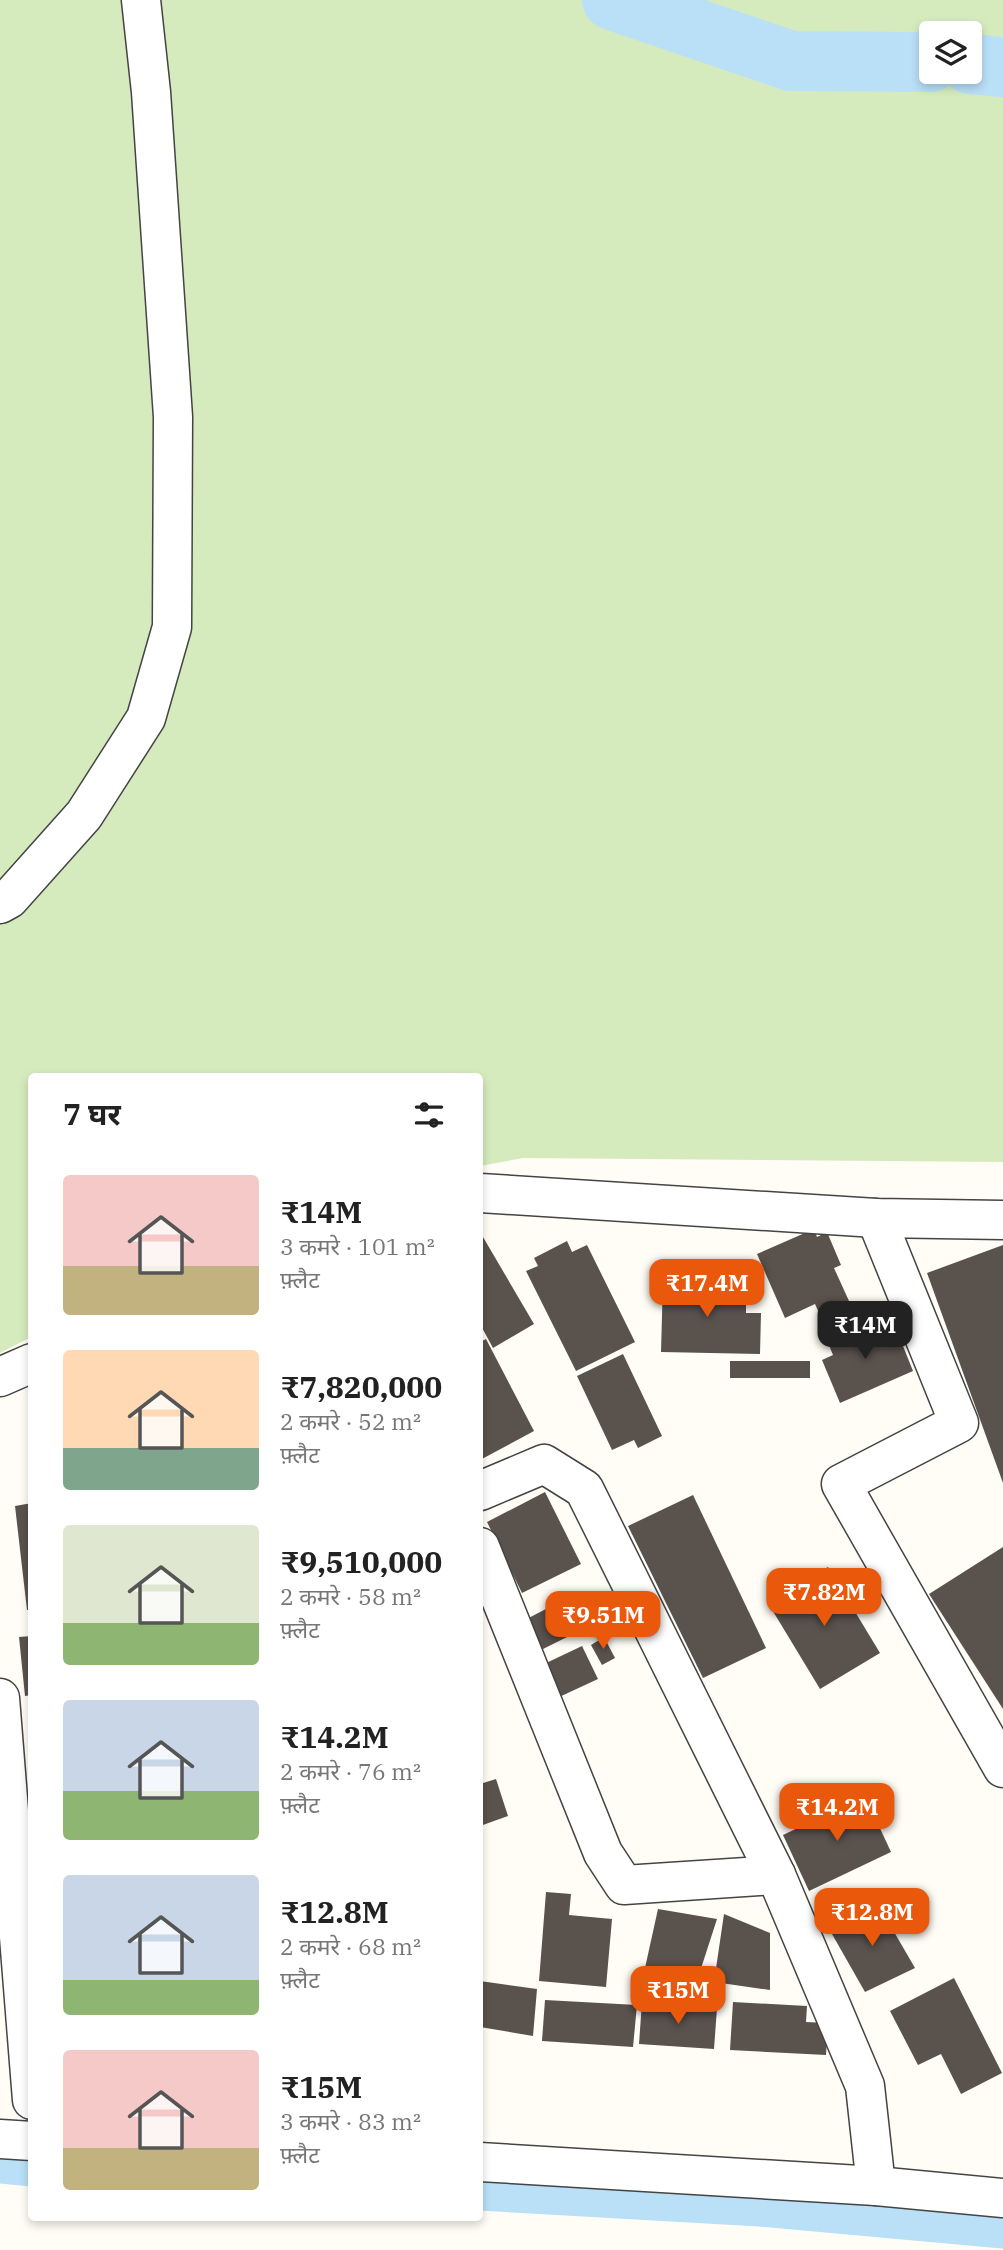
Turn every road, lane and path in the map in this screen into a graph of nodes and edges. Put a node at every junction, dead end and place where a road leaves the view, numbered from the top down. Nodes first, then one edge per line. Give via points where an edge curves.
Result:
1 (141, 0) edge
2 (0, 904) edge
3 (483, 1194) edge
4 (876, 1218) junction
5 (1003, 1220) edge
6 (28, 1365) edge
7 (0, 1377) edge
8 (483, 1490) edge
9 (483, 1553) edge
10 (0, 1698) edge
11 (1003, 1768) edge
12 (776, 1875) junction
13 (28, 2050) edge
14 (0, 2139) edge
15 (28, 2141) edge
16 (483, 2161) edge
17 (876, 2186) junction
18 (1003, 2198) edge

1 - 2 street via 173,417 172,627 146,718 85,815
3 - 4 street
4 - 5 street
4 - 11 street via 959,1423 841,1484
6 - 7 street
8 - 12 street via 544,1464 584,1489
9 - 12 street via 603,1853 624,1885
10 - 13 street
12 - 17 street via 865,2086
14 - 15 street
16 - 17 street
17 - 18 street

